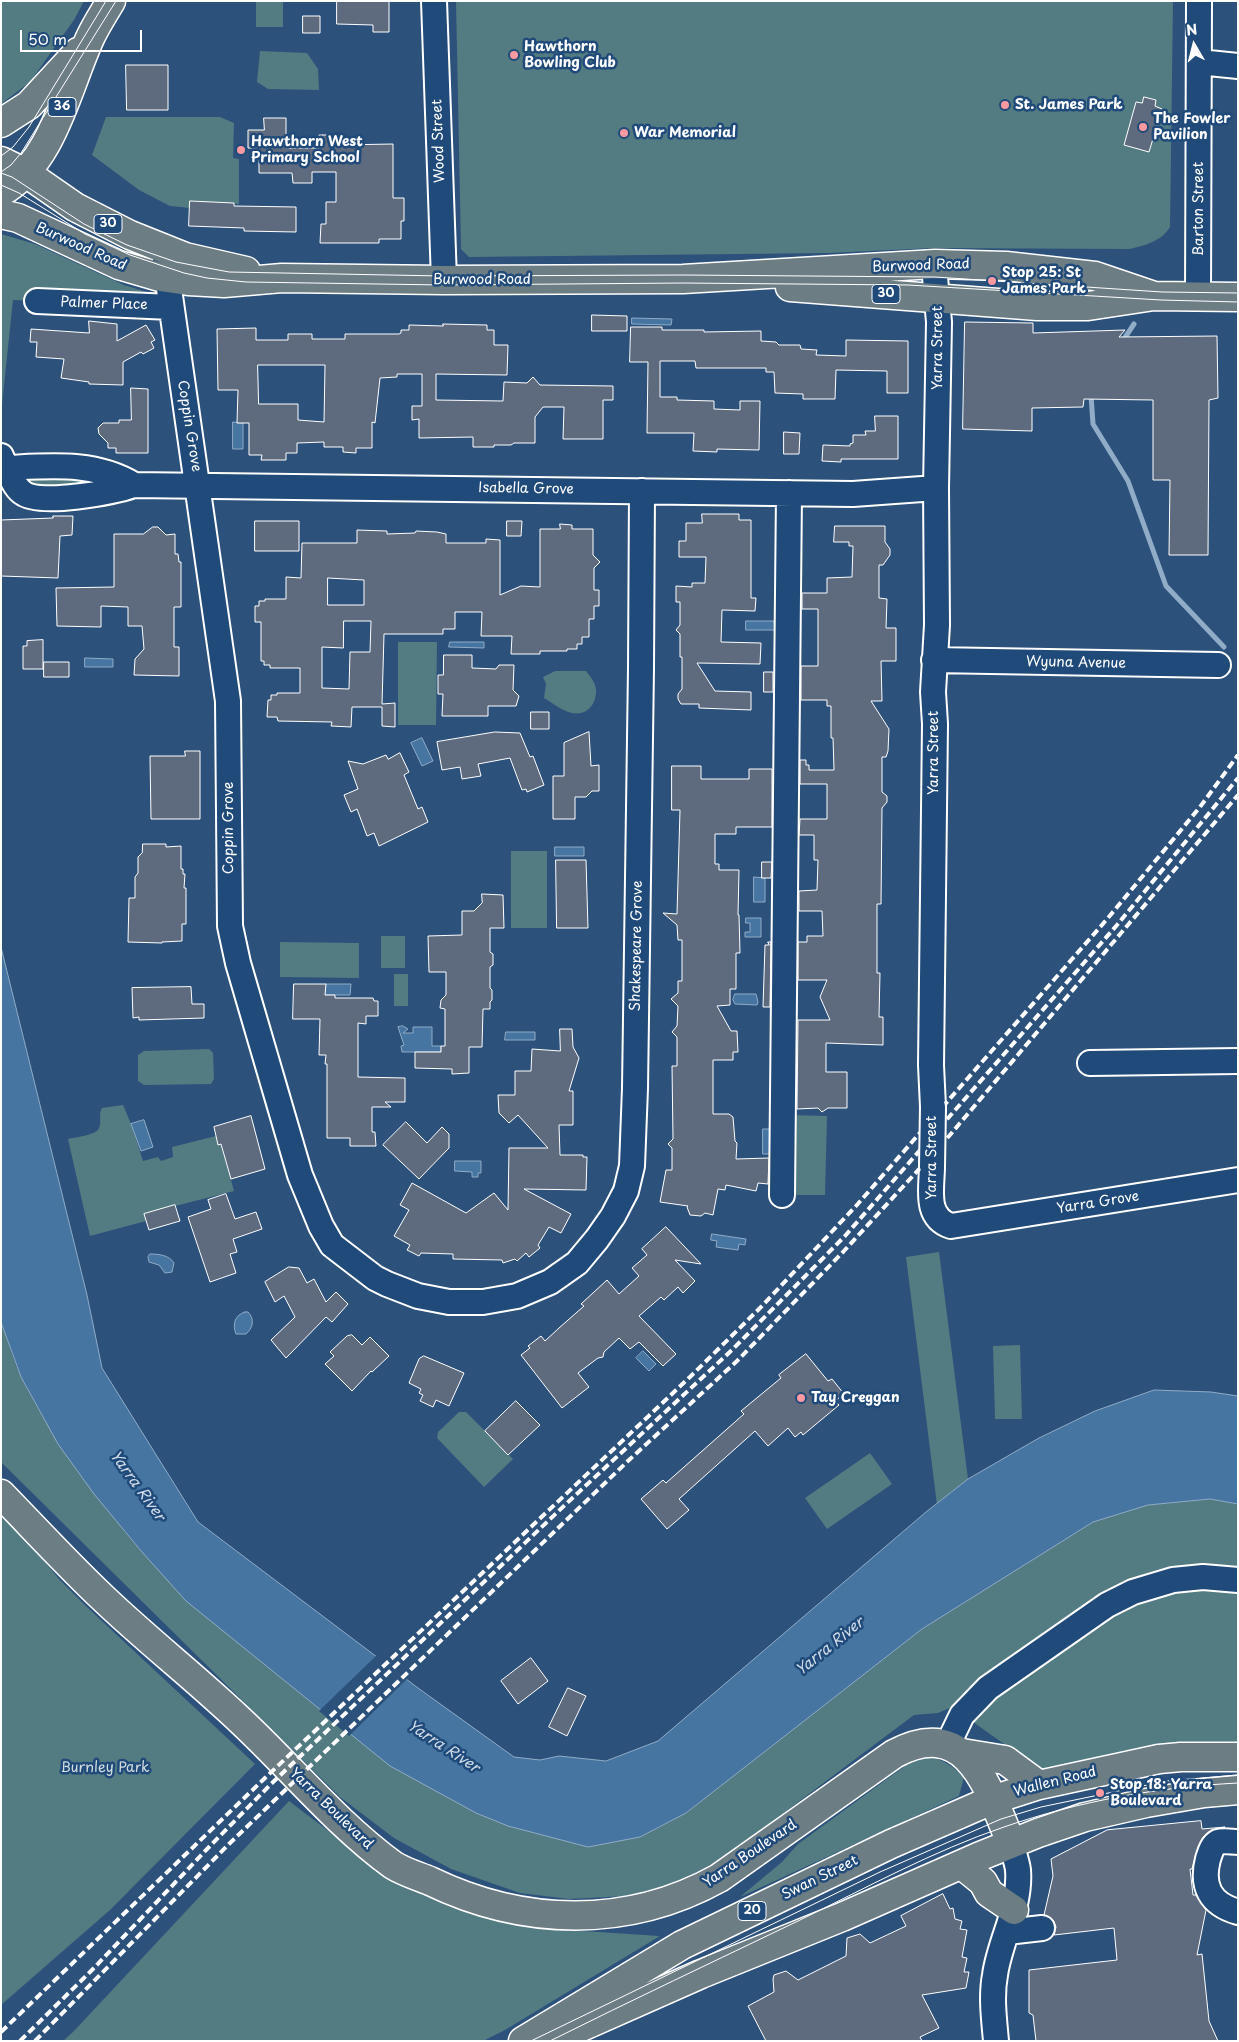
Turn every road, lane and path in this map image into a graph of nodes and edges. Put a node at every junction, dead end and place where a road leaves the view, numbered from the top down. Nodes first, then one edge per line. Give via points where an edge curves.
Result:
1 (111, 1) edge
2 (434, 1) edge
3 (1199, 1) edge
4 (90, 37) junction
5 (1238, 66) edge
6 (1199, 69) junction
7 (1238, 74) edge
8 (1, 123) edge
9 (1, 161) edge
10 (26, 173) junction
11 (1, 192) edge
12 (1, 214) edge
13 (165, 250) junction
14 (935, 264) junction
15 (167, 278) junction
16 (282, 278) junction
17 (684, 279) junction
18 (444, 280) junction
19 (1154, 296) junction
20 (1198, 296) junction
21 (1238, 297) edge
22 (938, 298) junction
23 (37, 301) dead end
24 (171, 307) junction
25 (4, 462) edge
26 (198, 484) junction
27 (642, 491) junction
28 (789, 493) junction
29 (936, 496) junction
30 (934, 660) junction
31 (1218, 665) dead end
32 (1238, 1061) edge
33 (1090, 1062) dead end
34 (1238, 1180) edge
35 (782, 1195) dead end
36 (958, 1225) joint
37 (465, 1302) joint
38 (1, 1494) edge
39 (1238, 1580) edge
40 (955, 1749) junction
41 (1238, 1757) edge
42 (1039, 1784) junction
43 (1238, 1790) edge
44 (992, 1800) junction
45 (1238, 1842) edge
46 (1011, 1844) junction
47 (962, 1865) junction
48 (1238, 1912) edge
49 (1011, 1921) junction
50 (1042, 1928) dead end
51 (523, 2041) edge
52 (551, 2041) edge
53 (996, 2041) edge

1 - 4 main road, 36
2 - 18 street, Wood Street
3 - 6 street, Barton Street
4 - 8 main road, 36 via 29,105
4 - 10 main road, 36 via 67,97 41,152
5 - 6 street
6 - 7 street
6 - 20 street, Barton Street
9 - 10 main road, Burwood Road / 30
10 - 11 main road, 36
10 - 13 main road, Burwood Road / 30 via 75,207
12 - 15 main road, Burwood Road / 30 via 18,218 119,265
13 - 15 street, Coppin Grove
13 - 16 main road, Burwood Road / 30
14 - 17 main road, Burwood Road / 30
14 - 19 main road, Burwood Road / 30 via 1006,266 1095,276
14 - 22 street, Yarra Street
15 - 16 main road, Burwood Road / 30 via 224,282
15 - 24 street, Coppin Grove
16 - 18 main road, Burwood Road / 30
17 - 18 main road, Burwood Road / 30
17 - 22 main road, Burwood Road / 30
19 - 20 main road, Burwood Road / 30
19 - 22 main road, Burwood Road / 30 via 1088,306 1037,306
20 - 21 main road, Burwood Road / 30
22 - 29 street, Yarra Street
23 - 24 street, Palmer Place
24 - 26 street, Coppin Grove
25 - 26 street, Isabella Grove via 84,467 120,476 134,484
26 - 27 street, Isabella Grove
26 - 37 street, Coppin Grove via 228,701 230,926 300,1175 332,1245 352,1261 375,1278 401,1290 434,1300
27 - 28 street, Isabella Grove
27 - 37 street, Shakespeare Grove via 632,1166 626,1191 613,1216 577,1263 532,1291 498,1300
28 - 29 street, Isabella Grove
28 - 35 street
29 - 30 street, Yarra Street via 937,625
30 - 31 street, Wyuna Avenue
30 - 36 street, Yarra Street, bridge via 931,1203 933,1212 942,1223
32 - 33 street
34 - 36 street, Yarra Grove
38 - 40 main road, Yarra Boulevard via 103,1598 242,1722 364,1842 396,1867 491,1905 525,1912 595,1915 651,1907 676,1899 718,1878 907,1747 930,1741
39 - 40 street via 1203,1577 1173,1580 1107,1604 976,1698 962,1714
40 - 42 main road, Yarra Boulevard via 1006,1760
40 - 44 main road via 969,1758
41 - 42 main road, Wallen Road / 20 via 1159,1759
42 - 44 main road, Wallen Road / 20
43 - 46 main road via 1196,1794 1117,1809
44 - 46 main road
44 - 51 main road, Swan Street / 20 via 891,1844 682,1945
45 - 48 street via 1214,1845 1204,1879 1217,1904
46 - 47 main road
46 - 49 street via 1018,1868 1018,1888
47 - 49 main road via 983,1882
47 - 52 main road via 708,1971
49 - 50 street
49 - 53 street via 994,1974

